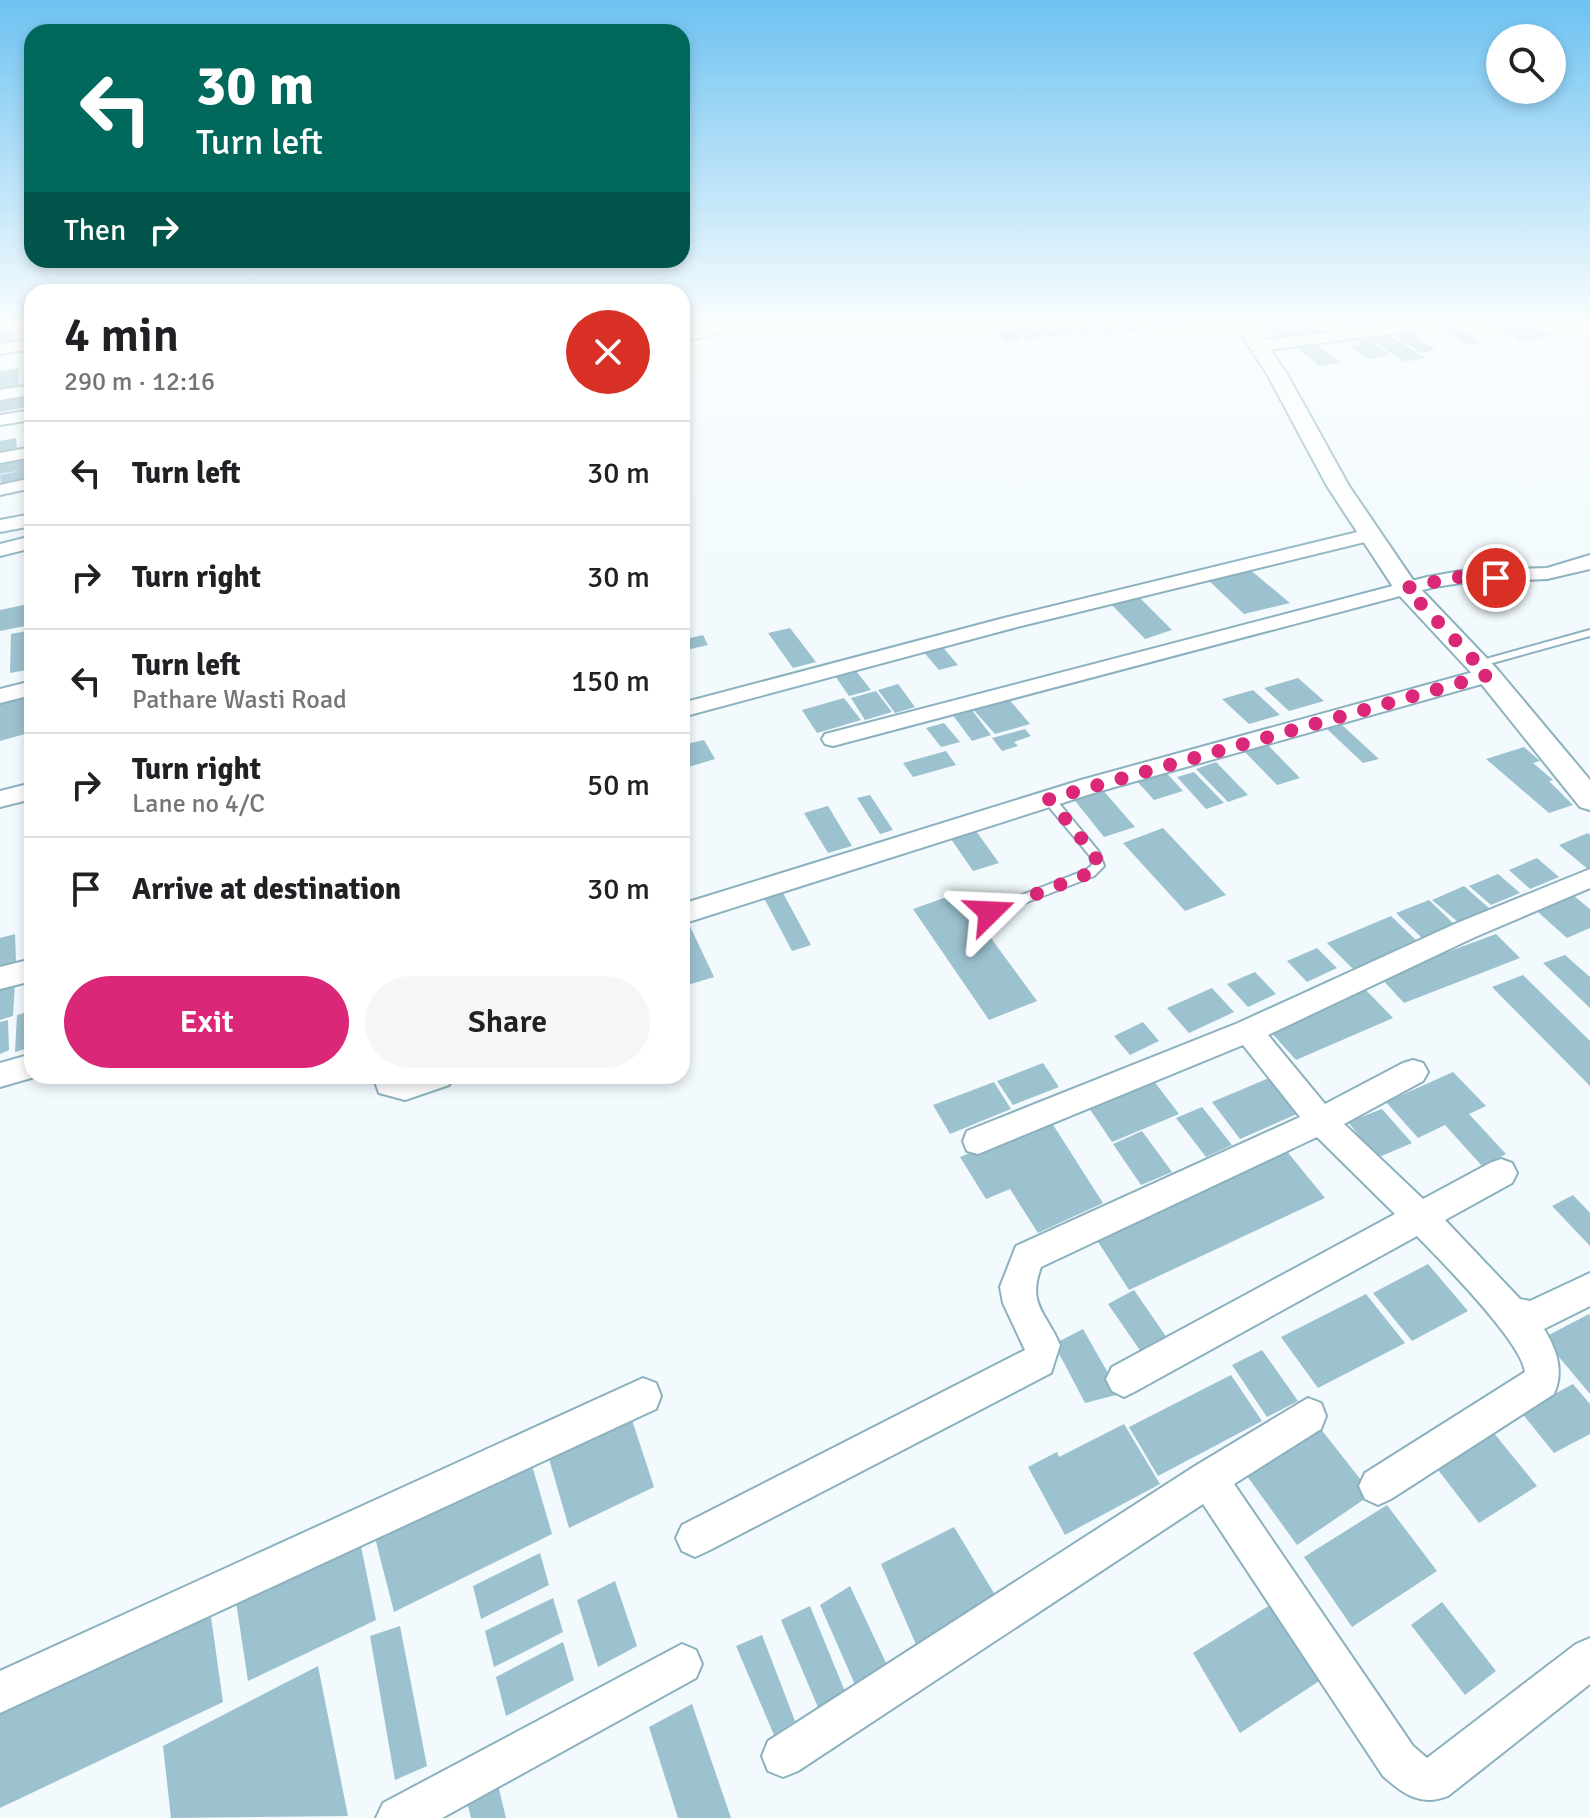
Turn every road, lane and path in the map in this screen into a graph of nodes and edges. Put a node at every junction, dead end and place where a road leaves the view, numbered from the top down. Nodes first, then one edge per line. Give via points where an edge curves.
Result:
1 (1293, 405) edge
2 (24, 416) edge
3 (0, 420) edge
4 (24, 454) edge
5 (0, 458) edge
6 (24, 485) edge
7 (0, 490) edge
8 (24, 522) edge
9 (0, 526) edge
10 (1370, 535) junction
11 (24, 544) edge
12 (0, 550) edge
13 (1590, 561) edge
14 (1406, 588) junction
15 (1590, 633) edge
16 (1483, 670) junction
17 (24, 690) edge
18 (0, 696) edge
19 (690, 708) edge
20 (833, 739) dead end
21 (1580, 772) edge
22 (24, 793) edge
23 (0, 799) edge
24 (1049, 799) junction
25 (1590, 800) edge
26 (1590, 878) edge
27 (690, 911) edge
28 (990, 912) dead end
29 (24, 972) edge
30 (0, 978) edge
31 (1248, 1031) junction
32 (24, 1068) edge
33 (1413, 1072) dead end
34 (0, 1075) edge
35 (389, 1084) edge
36 (414, 1084) edge
37 (1321, 1121) junction
38 (978, 1141) dead end
39 (1501, 1173) dead end
40 (1421, 1219) junction
41 (1590, 1289) edge
42 (1512, 1314) junction
43 (1124, 1379) dead end
44 (643, 1396) dead end
45 (1308, 1416) dead end
46 (1208, 1479) junction
47 (1378, 1486) dead end
48 (695, 1538) dead end
49 (1590, 1658) edge
50 (682, 1664) dead end
51 (0, 1692) edge
52 (783, 1756) dead end
53 (398, 1818) edge

1 - 10 street
2 - 3 street
4 - 5 street
6 - 7 street
8 - 9 street
10 - 14 street
10 - 19 street via 1011,622
11 - 12 street
13 - 14 street via 1576,568 1511,577 1457,577
14 - 16 street
14 - 20 street
15 - 16 lane
16 - 21 street
16 - 24 street
17 - 18 street
21 - 25 street
22 - 23 street
24 - 27 street
24 - 28 lane via 1095,855 1098,866
26 - 31 street
29 - 30 street
31 - 37 street
31 - 38 street
32 - 34 street
33 - 37 street
35 - 36 street
37 - 40 street
37 - 48 street via 1028,1257 1017,1287 1043,1345 1039,1361
39 - 40 street
40 - 42 street
40 - 43 street
41 - 42 street via 1531,1318
42 - 47 street via 1538,1349 1542,1382
44 - 51 street
45 - 46 street
46 - 49 street via 1398,1761 1417,1778 1433,1781
46 - 52 street
50 - 53 street

